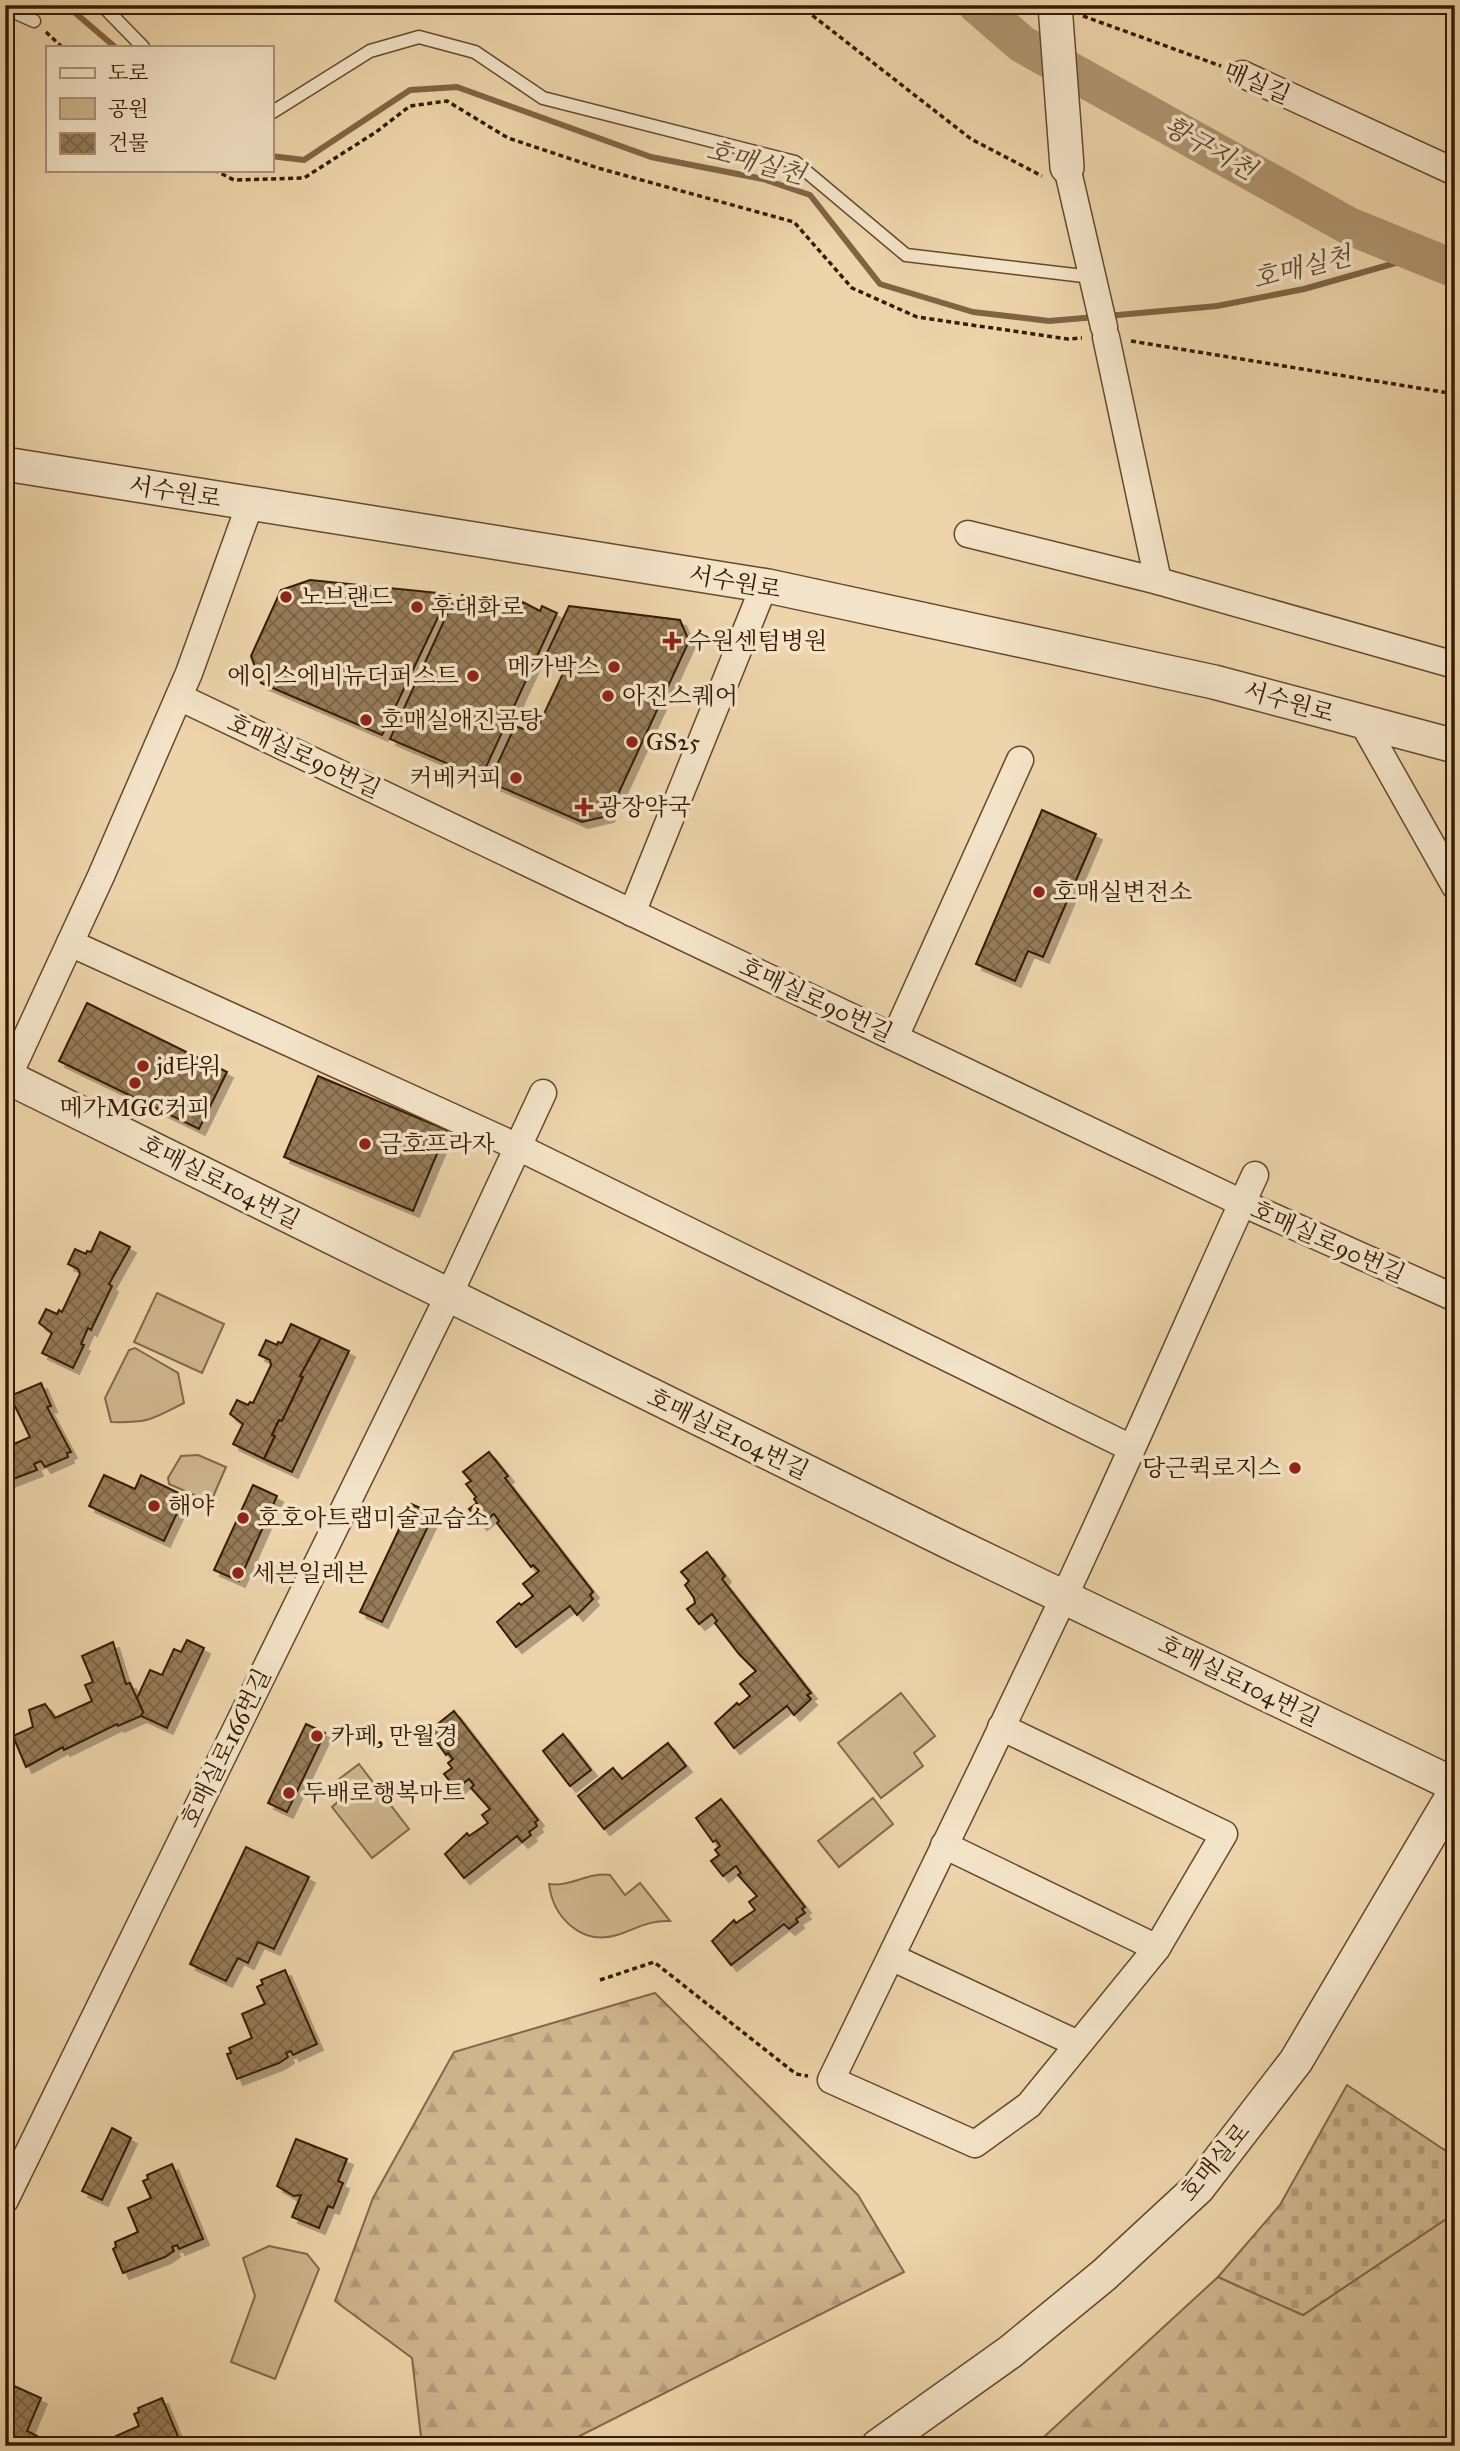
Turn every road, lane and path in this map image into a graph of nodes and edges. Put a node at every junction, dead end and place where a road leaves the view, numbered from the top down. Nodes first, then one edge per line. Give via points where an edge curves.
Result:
1 (102, 5) edge
2 (799, 5) edge
3 (5, 8) edge
4 (1063, 12) edge
5 (34, 21) joint
6 (61, 46) edge
7 (143, 46) edge
8 (1242, 75) joint
9 (273, 112) edge
10 (218, 172) edge
11 (1455, 172) edge
12 (1069, 175) junction
13 (1094, 284) junction
14 (1105, 332) junction
15 (1455, 394) edge
16 (5, 464) edge
17 (250, 504) junction
18 (968, 534) dead end
19 (1158, 581) junction
20 (764, 586) junction
21 (1455, 665) edge
22 (179, 697) junction
23 (1363, 723) junction
24 (1455, 746) edge
25 (1020, 760) dead end
26 (1455, 886) edge
27 (632, 913) junction
28 (70, 943) junction
29 (895, 1037) junction
30 (7, 1077) edge
31 (543, 1093) dead end
32 (518, 1147) junction
33 (1255, 1175) dead end
34 (1242, 1203) junction
35 (448, 1297) junction
36 (1455, 1298) edge
37 (1131, 1448) junction
38 (1063, 1597) junction
39 (1001, 1727) junction
40 (1455, 1786) edge
41 (1455, 1792) edge
42 (944, 1845) junction
43 (1157, 1948) junction
44 (891, 1956) junction
45 (600, 1980) dead end
46 (1078, 2045) junction
47 (831, 2080) junction
48 (5, 2200) edge
49 (878, 2446) edge

1 - 7 lane
2 - 12 path via 971,139 1040,176
3 - 5 lane
4 - 8 path, 매실길
4 - 12 street
5 - 6 path
8 - 11 street, 매실길
9 - 13 lane via 370,51 419,37 475,52 543,98 795,162 905,255
10 - 14 path via 234,180 304,178 410,106 447,101 508,138 794,222 852,288 916,317 1068,339
12 - 13 street
13 - 14 street
14 - 15 path
14 - 19 street
16 - 17 street, 서수원로
17 - 20 street, 서수원로
17 - 22 street
18 - 19 street
19 - 21 street
20 - 23 street, 서수원로 via 1214,682
20 - 27 street
22 - 27 street, 호매실로90번길
22 - 28 street
23 - 24 street, 서수원로
23 - 26 street
25 - 29 street
27 - 29 street, 호매실로90번길
28 - 30 street
28 - 32 street
29 - 34 street, 호매실로90번길
30 - 35 street, 호매실로104번길
31 - 32 street, 호매실로166번길
32 - 35 street, 호매실로166번길
32 - 37 street
33 - 34 street
34 - 36 street, 호매실로90번길
34 - 37 street
35 - 38 street, 호매실로104번길
35 - 48 street, 호매실로166번길
37 - 38 street
38 - 39 street
38 - 40 street, 호매실로104번길
39 - 42 street
39 - 43 street via 1224,1834
41 - 49 street, 호매실로 via 1296,2061 1198,2188 1104,2275 1021,2343
42 - 43 street
42 - 44 street
43 - 46 street
44 - 46 street
44 - 47 street
45 - 47 path via 654,1962 796,2074
46 - 47 street via 1029,2105 975,2144

